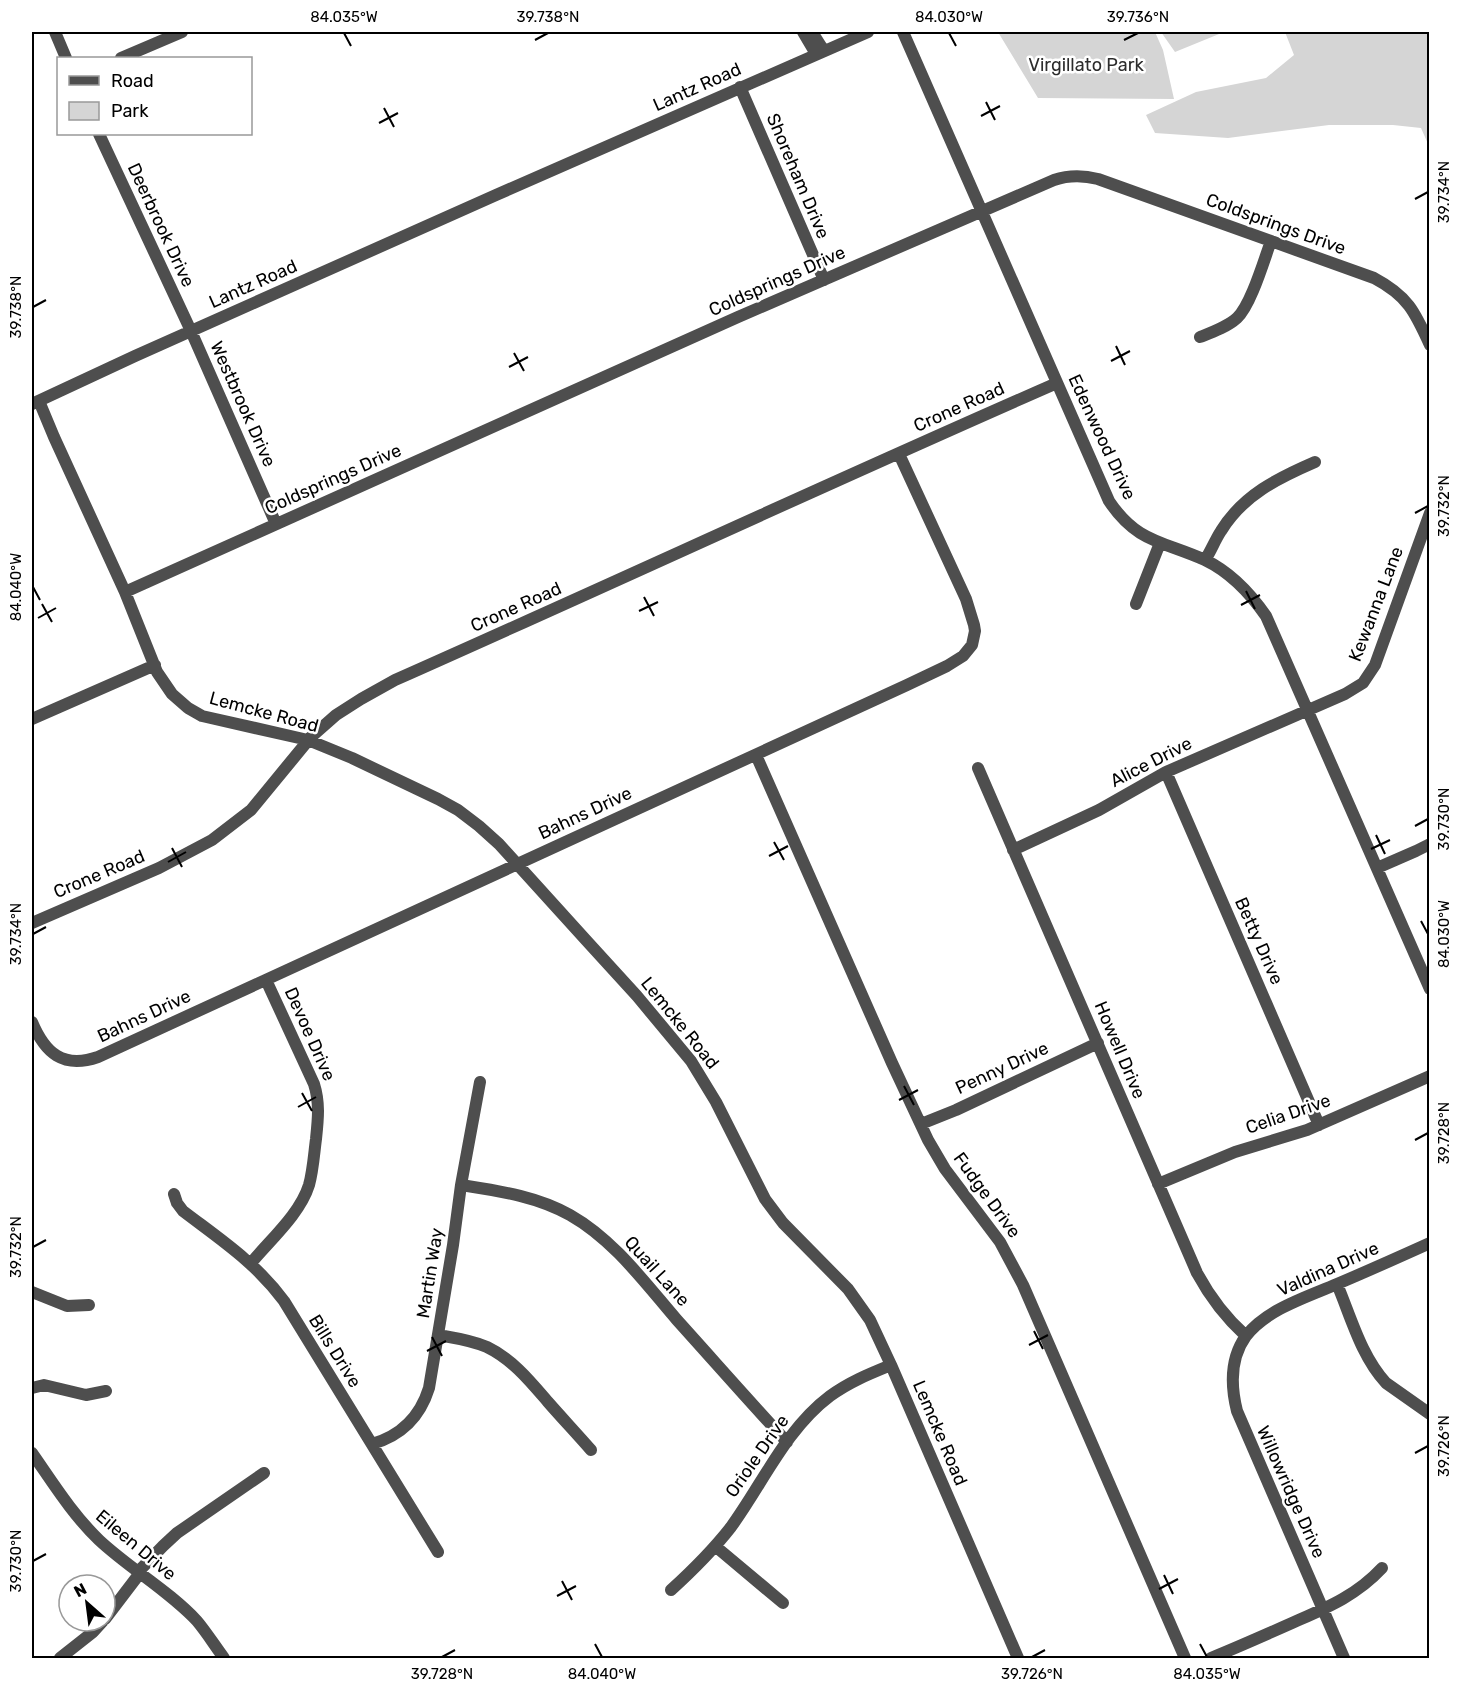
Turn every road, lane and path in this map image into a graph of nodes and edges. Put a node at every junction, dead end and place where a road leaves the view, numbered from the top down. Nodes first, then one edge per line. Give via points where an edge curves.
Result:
1 (54, 32) edge
2 (182, 32) edge
3 (803, 32) edge
4 (812, 32) edge
5 (868, 32) edge
6 (903, 32) edge
7 (820, 52) junction
8 (66, 57) edge
9 (123, 57) edge
10 (740, 87) junction
11 (99, 135) edge
12 (982, 211) junction
13 (1271, 241) junction
14 (824, 280) junction
15 (191, 331) junction
16 (1200, 337) dead end
17 (1430, 345) edge
18 (1057, 383) junction
19 (35, 402) edge
20 (899, 454) junction
21 (1315, 462) dead end
22 (1430, 513) edge
23 (276, 524) junction
24 (1426, 533) edge
25 (1160, 543) junction
26 (1205, 561) junction
27 (125, 592) junction
28 (1136, 604) dead end
29 (154, 665) junction
30 (1308, 710) junction
31 (32, 719) edge
32 (308, 740) junction
33 (756, 755) junction
34 (978, 768) dead end
35 (1166, 772) junction
36 (1430, 844) edge
37 (1013, 850) junction
38 (517, 864) junction
39 (1377, 868) junction
40 (32, 923) edge
41 (266, 980) junction
42 (1430, 988) edge
43 (32, 1022) edge
44 (1098, 1043) junction
45 (1430, 1076) edge
46 (480, 1082) dead end
47 (921, 1124) junction
48 (1319, 1125) junction
49 (1158, 1184) junction
50 (461, 1185) junction
51 (174, 1194) dead end
52 (1430, 1243) edge
53 (251, 1263) junction
54 (1338, 1284) junction
55 (32, 1292) edge
56 (89, 1305) dead end
57 (438, 1335) junction
58 (1246, 1336) junction
59 (891, 1365) junction
60 (32, 1388) edge
61 (106, 1391) dead end
62 (1430, 1414) edge
63 (787, 1442) junction
64 (372, 1444) junction
65 (591, 1450) dead end
66 (32, 1453) edge
67 (264, 1473) dead end
68 (715, 1546) junction
69 (438, 1552) dead end
70 (1382, 1568) dead end
71 (139, 1573) junction
72 (671, 1590) dead end
73 (117, 1603) edge
74 (783, 1603) dead end
75 (1323, 1610) junction
76 (92, 1633) edge
77 (60, 1659) edge
78 (224, 1659) edge
79 (1018, 1659) edge
80 (1185, 1659) edge
81 (1211, 1659) edge
82 (1344, 1659) edge

1 - 8 street
2 - 9 street
3 - 7 street
4 - 7 street
5 - 7 street, Lantz Road
6 - 12 street, Edenwood Drive
7 - 10 street, Lantz Road
10 - 14 street, Shoreham Drive
10 - 15 street, Lantz Road
11 - 15 street, Deerbrook Drive
12 - 13 street, Coldsprings Drive via 1066,176 1089,176
12 - 14 street, Coldsprings Drive
12 - 18 street, Edenwood Drive
13 - 16 street via 1243,312 1226,326
13 - 17 street, Coldsprings Drive via 1388,285 1410,306
14 - 23 street, Coldsprings Drive
15 - 19 street, Lantz Road
15 - 23 street, Westbrook Drive
18 - 20 street, Crone Road
18 - 25 street, Edenwood Drive via 1109,501 1134,529
19 - 27 street, Lantz Road
20 - 32 street, Crone Road via 395,680 336,715
20 - 33 street, Bahns Drive via 966,599 974,625 972,645 947,666
21 - 26 street via 1267,485 1240,506
22 - 24 street, Kewanna Lane
23 - 27 street, Coldsprings Drive
24 - 30 street, Kewanna Lane via 1371,672 1352,690
25 - 26 street, Edenwood Drive
25 - 28 street
26 - 30 street, Edenwood Drive via 1222,570 1262,609
27 - 29 street, Lantz Road
29 - 31 street
29 - 32 street, Lemcke Road via 177,699 202,716
30 - 35 street, Alice Drive
30 - 39 street, Edenwood Drive
32 - 38 street, Lemcke Road via 458,810
32 - 40 street, Crone Road via 251,810 212,840
33 - 38 street, Bahns Drive
33 - 47 street, Fudge Drive
34 - 37 street, Howell Drive
35 - 37 street, Alice Drive via 1099,810
35 - 48 street, Betty Drive
36 - 39 street
37 - 44 street, Howell Drive
38 - 41 street, Bahns Drive
38 - 59 street, Lemcke Road via 691,1061 765,1199 848,1289 870,1320
39 - 42 street, Edenwood Drive
41 - 43 street, Bahns Drive via 84,1061 66,1061 52,1053
41 - 53 street, Devoe Drive via 314,1084 319,1115 305,1196
44 - 47 street, Penny Drive
44 - 49 street, Howell Drive
45 - 48 street, Celia Drive
46 - 50 street, Martin Way
47 - 80 street, Fudge Drive via 945,1169 1008,1255 1023,1285
48 - 49 street, Celia Drive via 1234,1152
49 - 58 street, Howell Drive via 1206,1291
50 - 57 street, Martin Way
50 - 63 street, Quail Lane via 537,1200 594,1231 633,1269
51 - 53 street, Bills Drive via 183,1211
52 - 54 street, Valdina Drive
53 - 64 street, Bills Drive via 284,1301
54 - 58 street, Valdina Drive via 1288,1305
54 - 62 street via 1362,1346 1381,1377
55 - 56 street via 67,1306
57 - 64 street, Martin Way via 422,1406 401,1430
57 - 65 street via 477,1343 510,1362
58 - 75 street, Willowridge Drive via 1233,1373 1237,1412
59 - 63 street, Oriole Drive via 831,1395 808,1415
59 - 79 street, Lemcke Road
60 - 61 street via 44,1385 86,1395
63 - 68 street, Oriole Drive
64 - 69 street, Bills Drive
66 - 71 street, Eileen Drive via 87,1528
67 - 71 street via 177,1533
68 - 72 street, Oriole Drive
68 - 74 street
70 - 75 street via 1357,1591
71 - 73 street
71 - 78 street, Eileen Drive via 197,1621
75 - 81 street
75 - 82 street, Willowridge Drive
76 - 77 street

